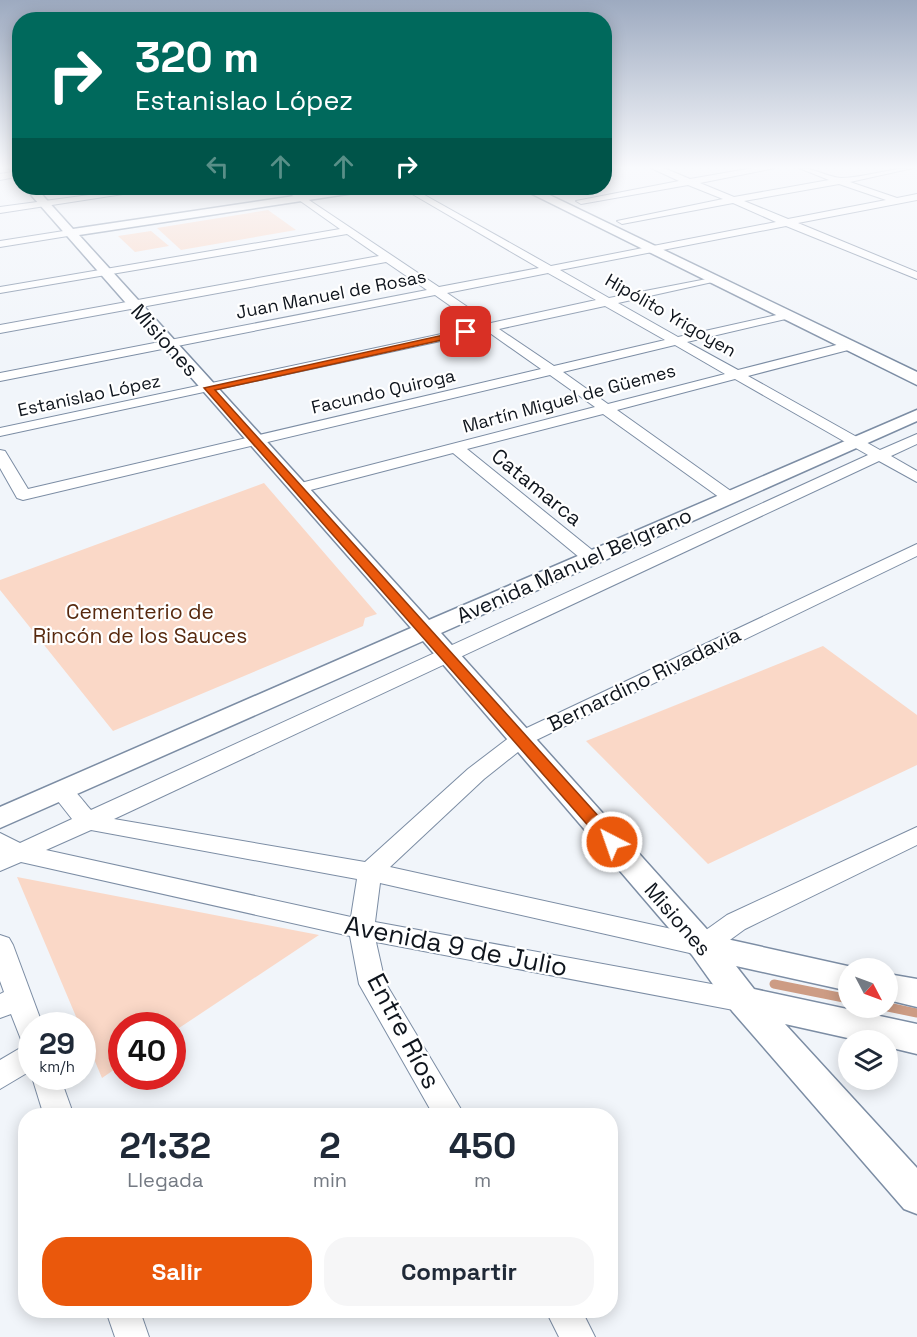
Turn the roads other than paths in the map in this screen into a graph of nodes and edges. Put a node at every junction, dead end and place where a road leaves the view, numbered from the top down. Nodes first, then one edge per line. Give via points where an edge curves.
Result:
1 (68, 230) edge
2 (87, 230) edge
3 (483, 230) edge
4 (614, 230) edge
5 (642, 230) edge
6 (752, 230) edge
7 (806, 230) edge
8 (348, 231) joint
9 (70, 233) junction
10 (0, 244) edge
11 (675, 246) junction
12 (654, 250) junction
13 (388, 258) junction
14 (554, 269) junction
15 (105, 272) junction
16 (917, 276) edge
17 (713, 279) junction
18 (0, 290) edge
19 (437, 292) junction
20 (609, 302) junction
21 (134, 305) junction
22 (786, 315) junction
23 (489, 327) junction
24 (0, 330) edge
25 (678, 341) junction
26 (169, 344) junction
27 (848, 346) junction
28 (917, 362) edge
29 (553, 371) junction
30 (734, 374) junction
31 (0, 377) edge
32 (917, 379) edge
33 (209, 388) junction
34 (606, 409) junction
35 (917, 415) edge
36 (0, 432) edge
37 (917, 438) edge
38 (257, 441) junction
39 (856, 441) junction
40 (457, 448) junction
41 (0, 454) edge
42 (879, 455) junction
43 (6, 476) edge
44 (917, 477) edge
45 (299, 488) junction
46 (729, 497) junction
47 (917, 549) edge
48 (591, 558) junction
49 (426, 631) junction
50 (447, 654) junction
51 (521, 739) junction
52 (61, 791) junction
53 (0, 818) edge
54 (86, 820) junction
55 (917, 835) edge
56 (6, 852) edge
57 (370, 872) junction
58 (361, 928) junction
59 (0, 945) edge
60 (703, 946) junction
61 (838, 976) edge
62 (898, 989) edge
63 (917, 993) edge
64 (744, 1001) junction
65 (9, 1002) edge
66 (18, 1015) edge
67 (917, 1039) edge
68 (18, 1064) edge
69 (0, 1076) edge
70 (50, 1090) edge
71 (56, 1108) edge
72 (445, 1108) edge
73 (917, 1196) edge
74 (125, 1318) edge
75 (567, 1318) edge
76 (132, 1337) edge
77 (578, 1337) edge

1 - 9 street, Misiones
2 - 9 street
3 - 14 street, Hipólito Yrigoyen
4 - 12 main road
5 - 11 main road
6 - 11 street, Juan Manuel de Rosas
7 - 16 street
8 - 13 street
8 - 15 street
9 - 10 street
9 - 15 street, Misiones
11 - 12 street, Juan Manuel de Rosas
11 - 28 main road
12 - 14 street, Juan Manuel de Rosas
12 - 17 main road
13 - 19 street
13 - 21 street
14 - 19 street, Juan Manuel de Rosas
14 - 20 street, Hipólito Yrigoyen
15 - 18 street
15 - 21 street, Misiones
17 - 20 street, Estanislao López
17 - 22 main road
19 - 23 street
19 - 26 street, Juan Manuel de Rosas
20 - 23 street, Estanislao López
20 - 25 street, Hipólito Yrigoyen
21 - 24 street
21 - 26 street, Misiones
22 - 25 street, Facundo Quiroga
22 - 27 main road
23 - 29 street
23 - 33 street, Estanislao López
25 - 29 street, Facundo Quiroga
25 - 30 street, Hipólito Yrigoyen
26 - 31 street, Juan Manuel de Rosas
26 - 33 street, Misiones
27 - 30 street, Martín Miguel de Güemes
27 - 32 main road
29 - 34 street
29 - 38 street, Facundo Quiroga
30 - 34 street, Martín Miguel de Güemes
30 - 39 street, Hipólito Yrigoyen
33 - 36 street, Estanislao López
33 - 38 street, Misiones
34 - 40 street, Martín Miguel de Güemes
34 - 46 street
35 - 39 street, Avenida Manuel Belgrano
37 - 42 street
38 - 43 street, Facundo Quiroga via 23,495
38 - 45 street, Misiones
39 - 42 street, Hipólito Yrigoyen
39 - 46 street, Avenida Manuel Belgrano
40 - 45 street, Martín Miguel de Güemes
40 - 48 street, Catamarca
41 - 43 street
42 - 44 street, Hipólito Yrigoyen
42 - 50 street
45 - 49 street, Misiones
46 - 48 street, Avenida Manuel Belgrano
47 - 51 street, Bernardino Rivadavia
48 - 49 street, Avenida Manuel Belgrano
49 - 50 street, Misiones
49 - 52 street, Avenida Manuel Belgrano
50 - 51 street, Misiones
50 - 54 street
51 - 57 street, Bernardino Rivadavia via 476,774
51 - 60 street, Misiones
52 - 53 street, Avenida Manuel Belgrano
52 - 54 street
54 - 56 street
54 - 57 street
55 - 60 street via 736,922
56 - 58 street, Avenida 9 de Julio
57 - 58 street, Entre Ríos
57 - 60 street
58 - 64 street, Avenida 9 de Julio
58 - 72 street, Entre Ríos via 372,984
59 - 65 street
60 - 61 street
60 - 64 street, Misiones
62 - 63 street
64 - 67 street, Avenida 9 de Julio
64 - 73 street, Misiones
65 - 66 street
68 - 69 street
70 - 71 street
74 - 76 street
75 - 77 street

